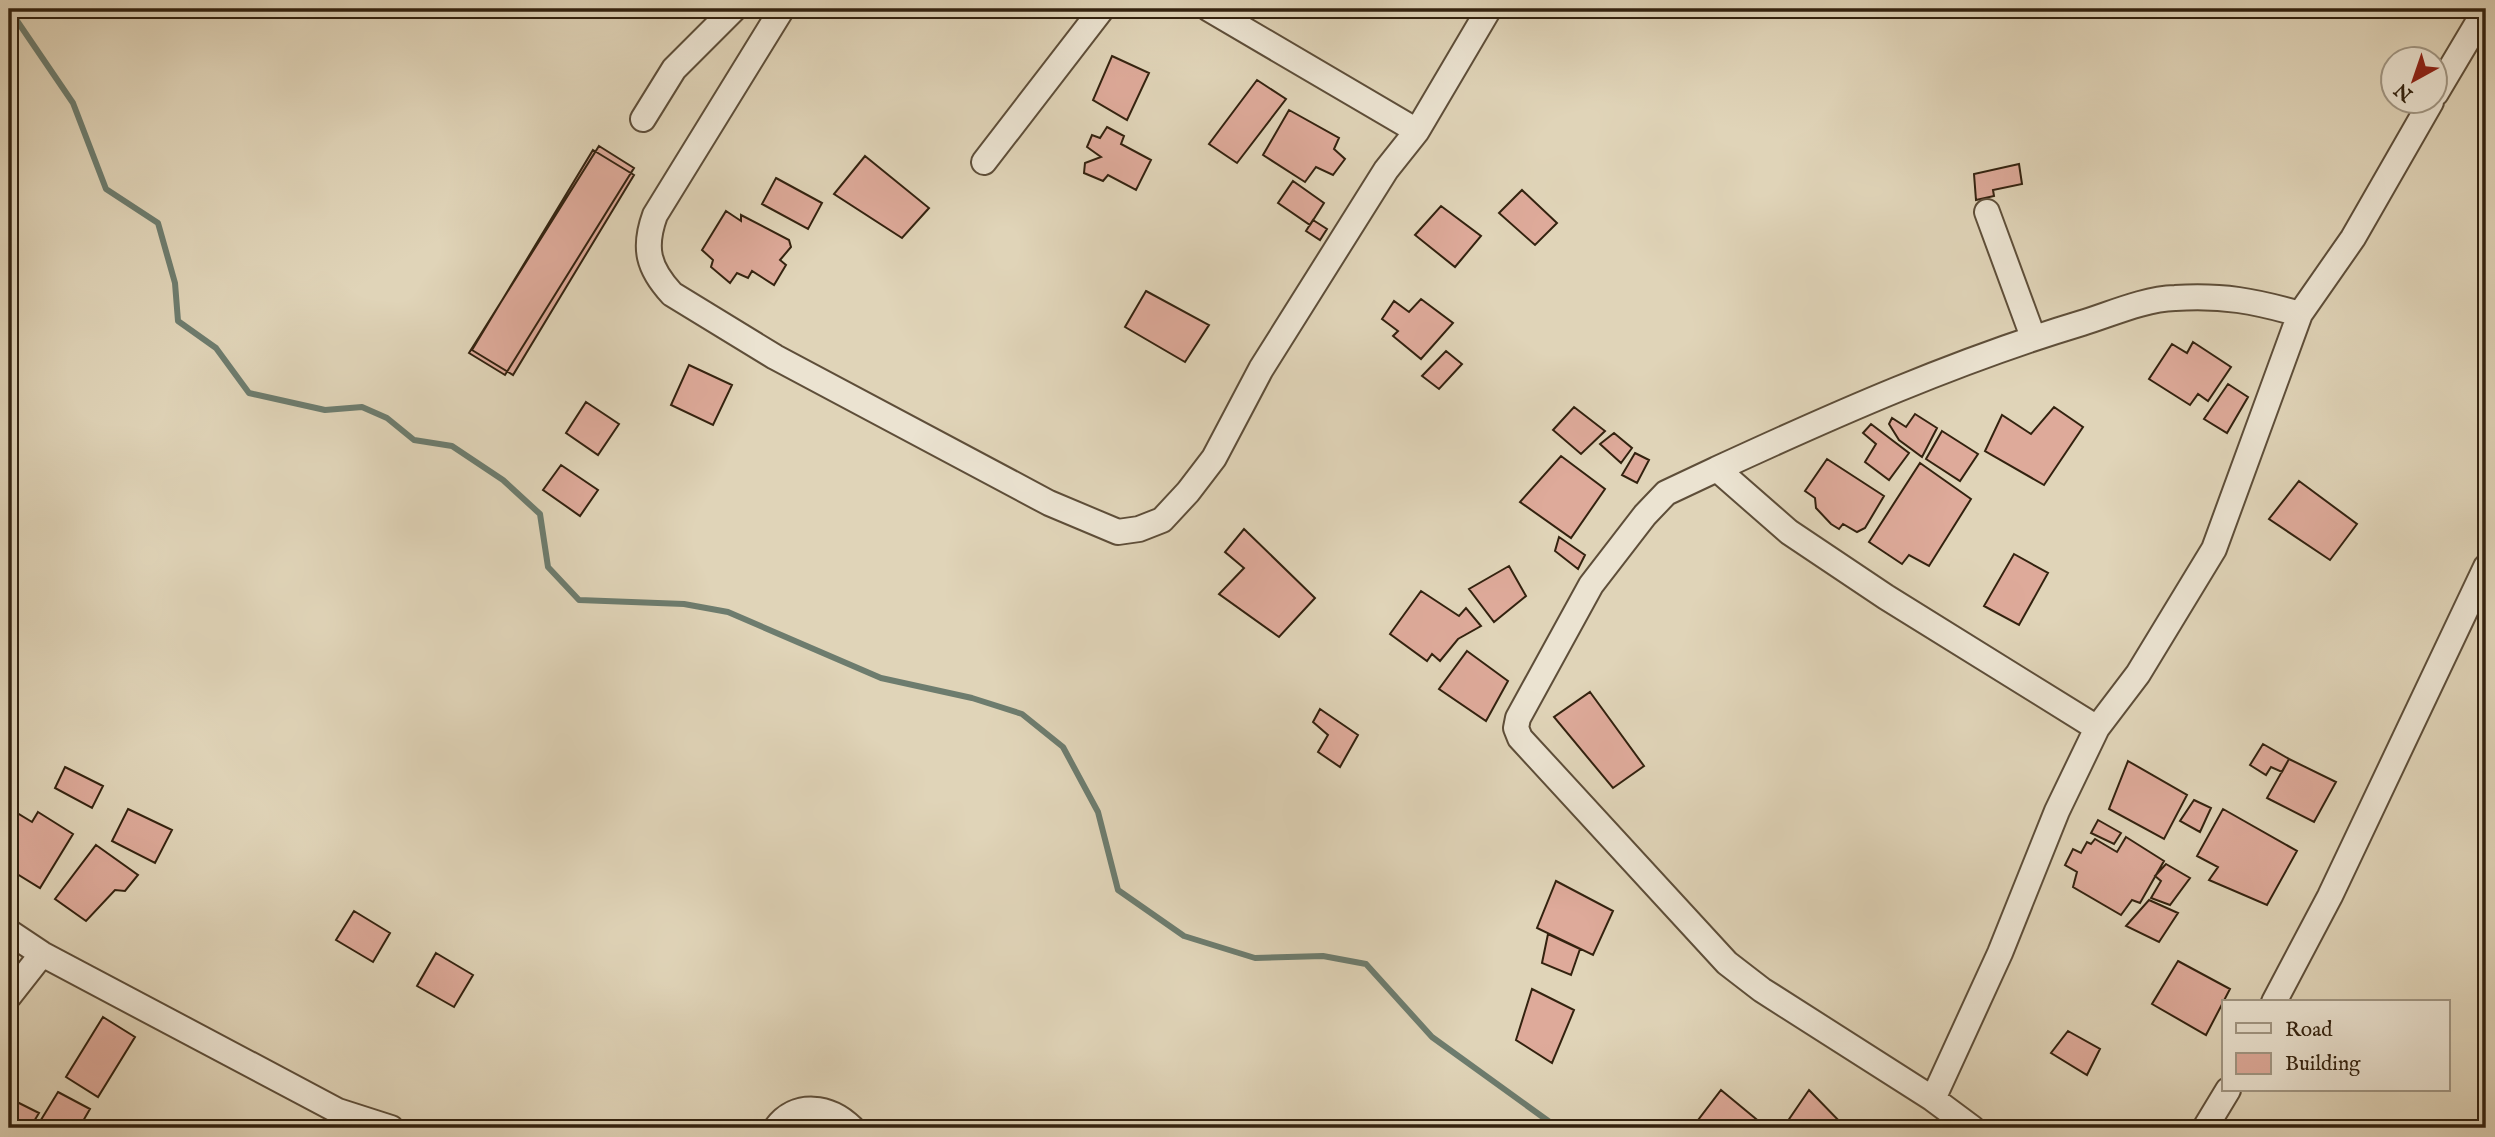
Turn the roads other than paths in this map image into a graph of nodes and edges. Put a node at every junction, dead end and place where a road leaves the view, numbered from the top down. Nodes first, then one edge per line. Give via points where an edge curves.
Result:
1 (734, 9) edge
2 (782, 9) edge
3 (1102, 9) edge
4 (1209, 9) edge
5 (1489, 9) edge
6 (2486, 9) edge
7 (2450, 68) edge
8 (2423, 116) edge
9 (643, 119) dead end
10 (1417, 131) junction
11 (984, 163) dead end
12 (1987, 212) dead end
13 (2300, 314) junction
14 (2034, 337) junction
15 (1717, 469) junction
16 (2486, 567) edge
17 (2097, 728) junction
18 (9, 932) edge
19 (42, 954) junction
20 (9, 996) edge
21 (2275, 1000) edge
22 (2227, 1092) edge
23 (1933, 1100) junction
24 (391, 1128) edge
25 (776, 1128) edge
26 (852, 1128) edge
27 (1972, 1128) edge
28 (2205, 1128) edge

1 - 9 street via 674,69
2 - 10 street via 654,215 646,238 660,282 775,357 1049,503 1118,532 1162,520 1208,466 1261,369 1386,170
3 - 11 street
4 - 10 street
5 - 10 street
6 - 7 street
8 - 13 street via 2359,227
12 - 14 street
13 - 14 street via 2247,299 2172,298
13 - 17 street via 2214,549 2151,653
14 - 15 street via 1850,408
15 - 17 street via 1789,532
15 - 23 street via 1666,493 1606,565 1516,727 1520,738 1727,963
16 - 21 street via 2330,896
17 - 23 street
18 - 19 street
19 - 20 street
19 - 24 street via 338,1111
22 - 28 street
23 - 27 street
25 - 26 street via 803,1109 825,1111

